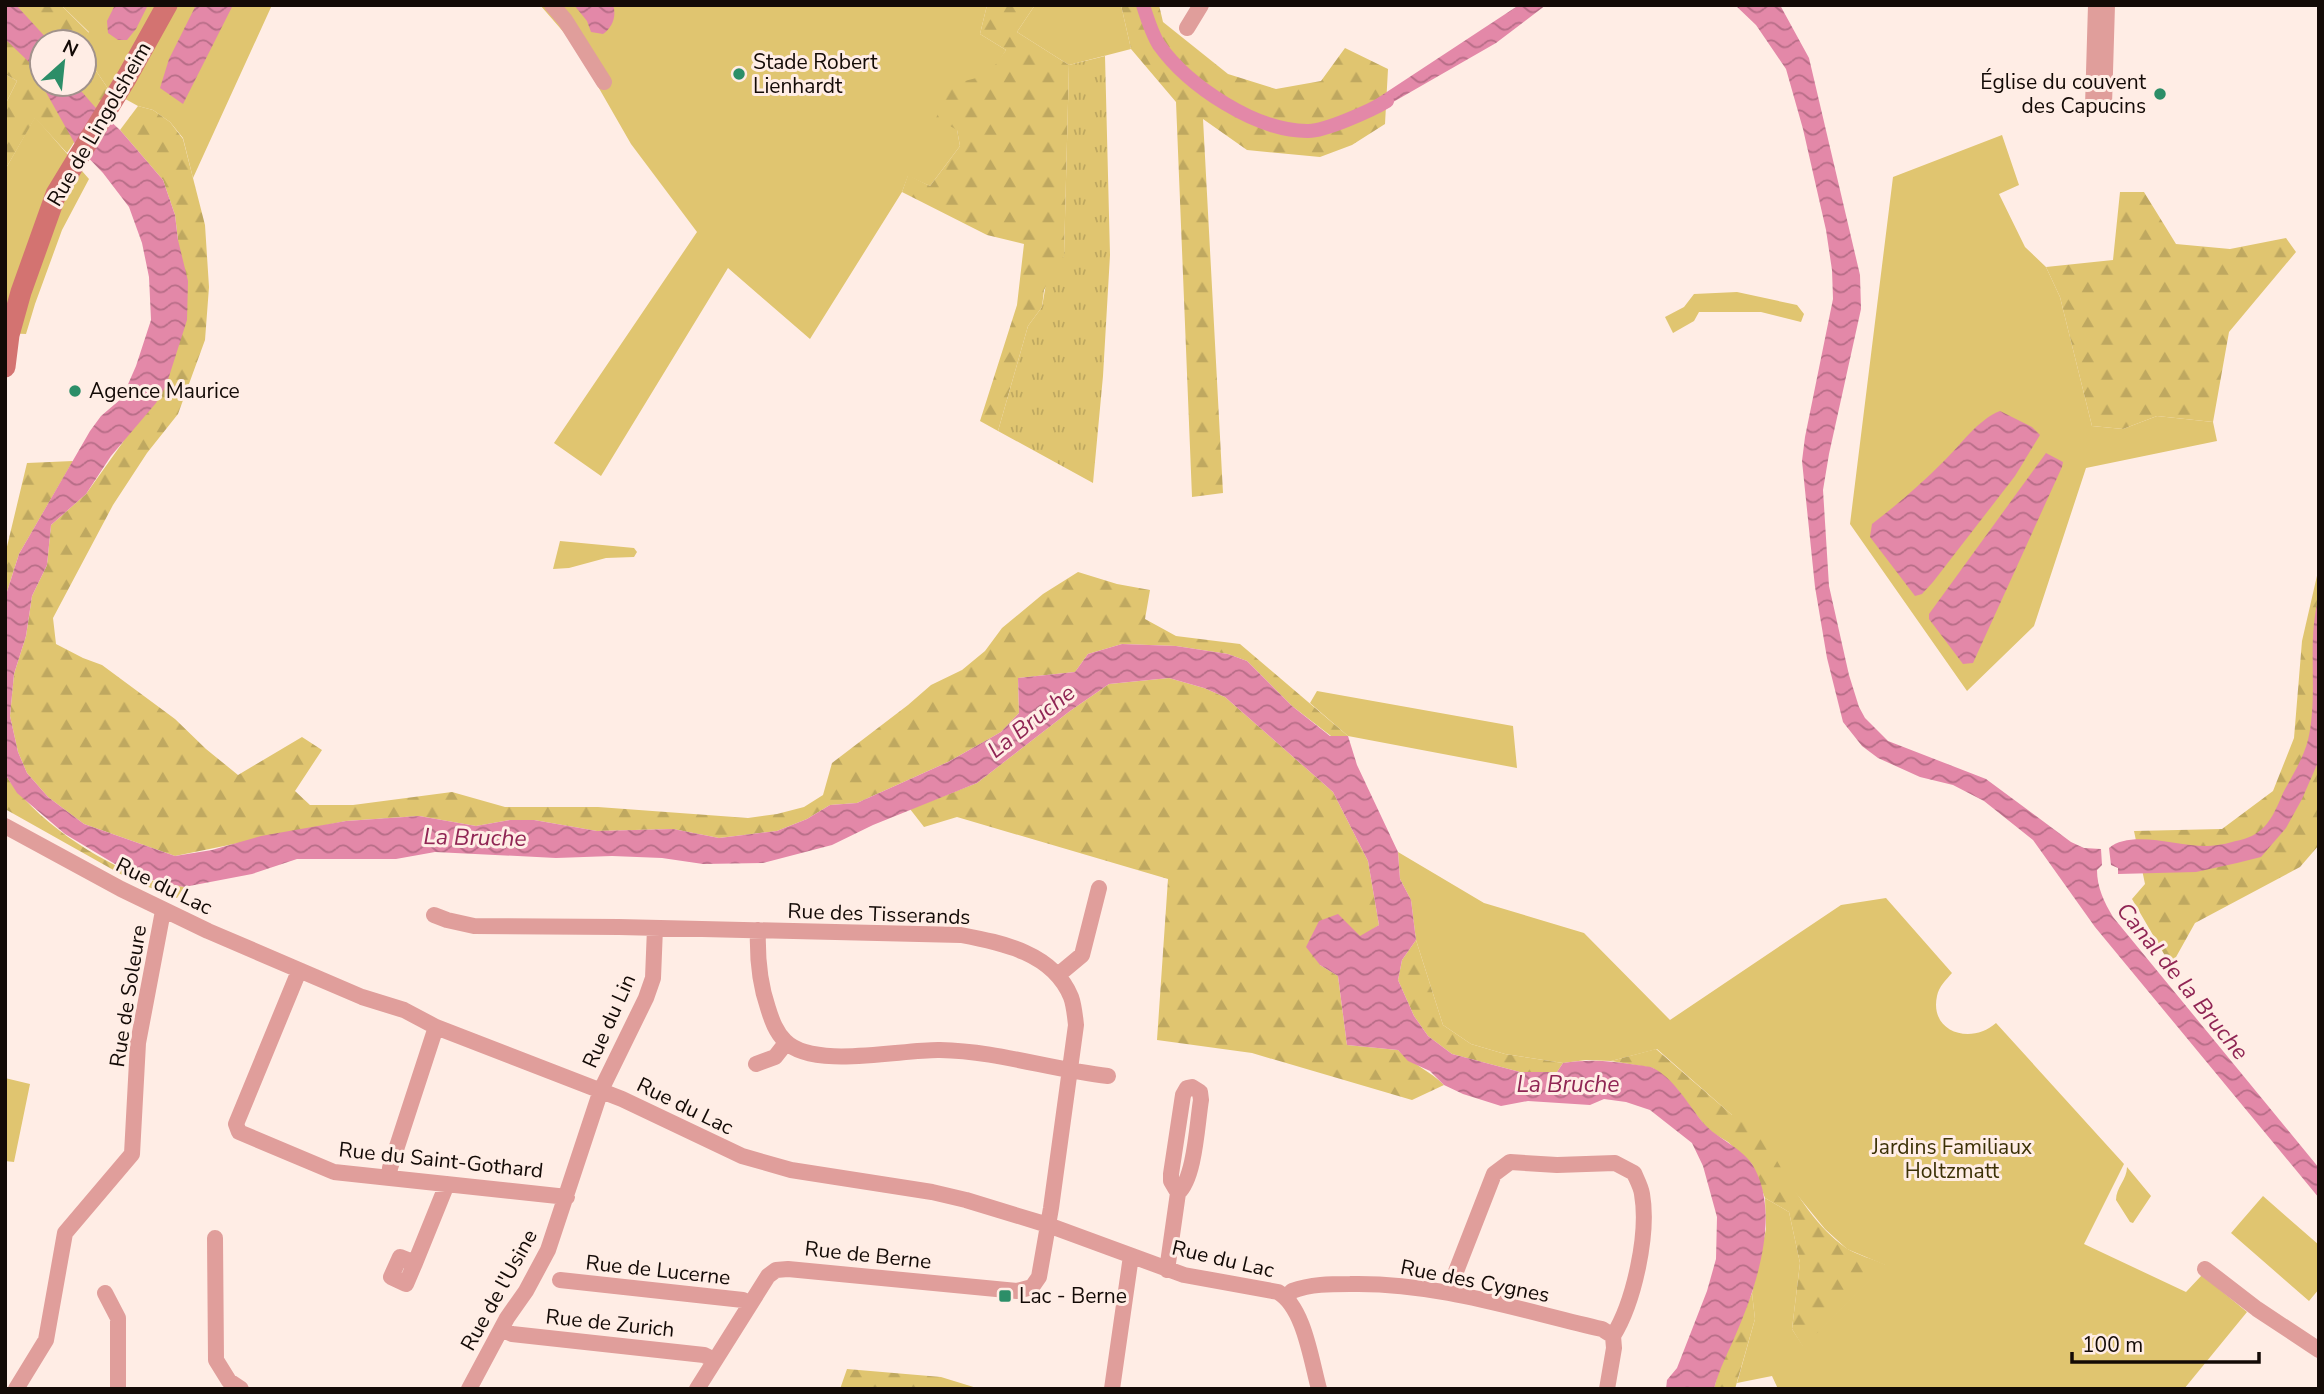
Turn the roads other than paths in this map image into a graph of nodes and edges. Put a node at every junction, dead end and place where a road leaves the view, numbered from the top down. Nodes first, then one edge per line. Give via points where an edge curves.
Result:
1 (167, 5) edge
2 (552, 5) edge
3 (1201, 5) edge
4 (2096, 5) edge
5 (2107, 5) edge
6 (1187, 28) dead end
7 (604, 82) dead end
8 (5, 367) edge
9 (5, 826) edge
10 (1098, 888) dead end
11 (163, 911) junction
12 (434, 915) dead end
13 (654, 928) junction
14 (758, 930) junction
15 (299, 971) junction
16 (1058, 975) junction
17 (436, 1027) junction
18 (786, 1043) junction
19 (756, 1064) dead end
20 (1070, 1072) junction
21 (1108, 1076) dead end
22 (601, 1090) junction
23 (390, 1177) junction
24 (447, 1184) junction
25 (1178, 1193) junction
26 (567, 1197) junction
27 (1048, 1225) junction
28 (215, 1238) dead end
29 (1131, 1256) junction
30 (415, 1263) dead end
31 (2205, 1269) dead end
32 (1167, 1270) junction
33 (560, 1280) dead end
34 (1448, 1292) junction
35 (105, 1293) dead end
36 (1287, 1298) junction
37 (750, 1304) junction
38 (502, 1329) junction
39 (2294, 1332) junction
40 (1613, 1336) junction
41 (2282, 1345) dead end
42 (2319, 1350) edge
43 (714, 1360) junction
44 (16, 1389) edge
45 (118, 1389) edge
46 (241, 1389) edge
47 (469, 1389) edge
48 (696, 1389) edge
49 (1112, 1389) edge
50 (1319, 1389) edge
51 (1607, 1389) edge

1 - 8 main road, Rue de Lingolsheim via 48,213 24,280
2 - 7 street
3 - 6 street
4 - 5 street via 2093,106 2104,105
9 - 11 street, Rue du Lac
10 - 16 street via 1082,955
11 - 15 street, Rue du Lac
11 - 44 street, Rue de Soleure via 138,1043 132,1154 65,1233 46,1340
12 - 13 street, Rue des Tisserands via 474,926
13 - 14 street, Rue des Tisserands
13 - 22 street, Rue du Lin via 653,978
14 - 16 street, Rue des Tisserands via 961,935 1017,949
14 - 18 street via 761,986 775,1028
15 - 17 street, Rue du Lac
15 - 23 street, Rue du Saint-Gothard via 236,1124 239,1132 334,1172
16 - 20 street, Rue des Tisserands via 1072,998 1076,1024
17 - 22 street, Rue du Lac
17 - 23 street
18 - 19 street via 775,1057
18 - 20 street via 801,1052 823,1056 940,1050
20 - 21 street
20 - 27 street, Rue des Tisserands
22 - 26 street, Rue de l'Usine
22 - 27 street, Rue du Lac via 759,1161 942,1194
23 - 24 street, Rue du Saint-Gothard
24 - 26 street, Rue du Saint-Gothard
24 - 30 street
25 - 25 street via 1171,1174 1183,1095 1192,1087 1200,1091 1201,1100 1189,1172
25 - 32 street
26 - 38 street, Rue de l'Usine via 548,1250
27 - 29 street, Rue du Lac
27 - 37 street, Rue de Berne via 1039,1277 1026,1290 788,1269 768,1276
28 - 46 street via 216,1360 229,1381
29 - 32 street, Rue du Lac
29 - 49 street
31 - 39 street
32 - 36 street, Rue du Lac via 1260,1288
33 - 37 street, Rue de Lucerne
34 - 36 street, Rue des Cygnes via 1397,1285 1323,1284 1292,1291
34 - 40 street, Rue des Cygnes via 1602,1329
34 - 40 street via 1494,1174 1510,1162 1615,1163 1634,1173 1642,1193 1643,1246 1623,1319
35 - 45 street via 118,1318
36 - 50 street, Rue du Lac via 1296,1311
37 - 43 street, Rue de Berne
38 - 43 street, Rue de Zurich via 512,1334 704,1355
38 - 47 street, Rue de l'Usine
39 - 41 street
39 - 42 street
40 - 51 street
43 - 48 street, Rue de Berne

